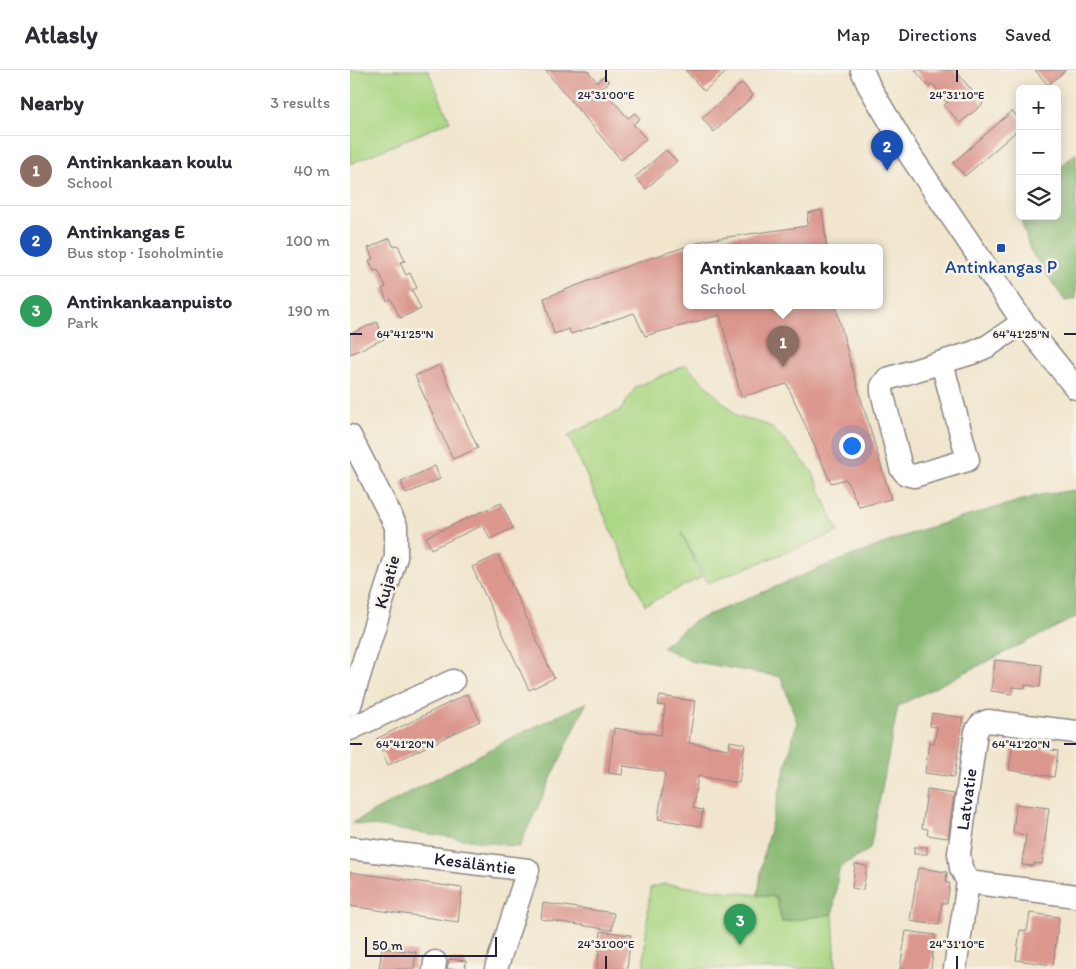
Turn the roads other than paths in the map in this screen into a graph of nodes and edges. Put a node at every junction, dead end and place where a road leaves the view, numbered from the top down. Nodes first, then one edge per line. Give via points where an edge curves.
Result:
1 (862, 70) edge
2 (1023, 322) junction
3 (942, 363) junction
4 (1076, 388) edge
5 (350, 436) edge
6 (453, 681) dead end
7 (350, 705) edge
8 (350, 728) edge
9 (1076, 732) edge
10 (350, 848) edge
11 (968, 882) junction
12 (1076, 896) edge
13 (496, 969) edge
14 (955, 969) edge

1 - 2 street via 908,152
2 - 3 street via 988,346
2 - 4 street
3 - 3 street via 887,379 882,386 901,468 906,474 914,476 968,460
5 - 7 street, Kujatie via 396,526 396,557
6 - 8 street
9 - 11 street, Latvatie via 988,721 978,726 959,853 961,868
10 - 13 street, Kesäläntie via 528,870
11 - 12 street
11 - 14 street

